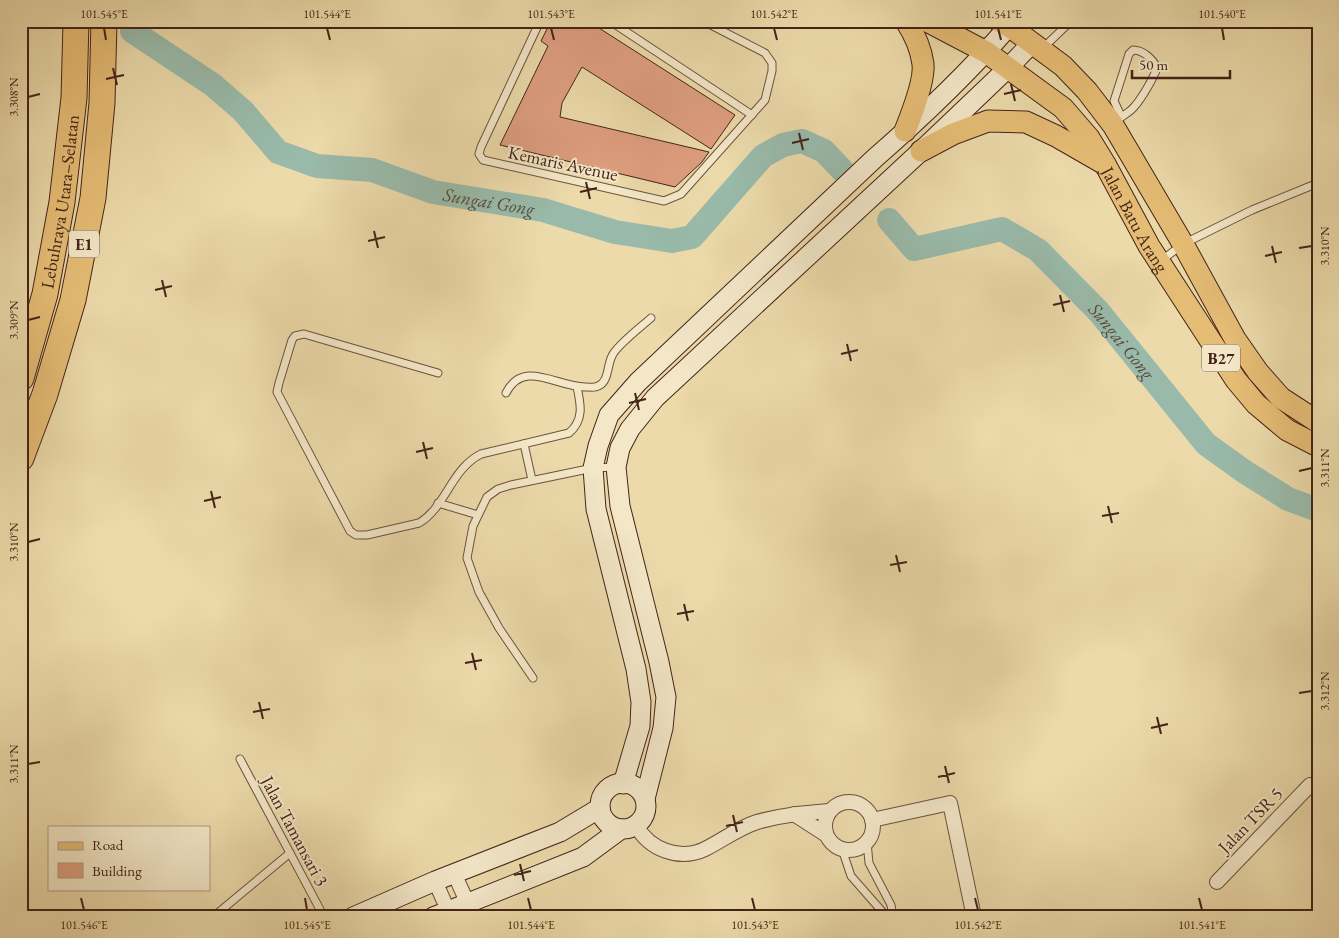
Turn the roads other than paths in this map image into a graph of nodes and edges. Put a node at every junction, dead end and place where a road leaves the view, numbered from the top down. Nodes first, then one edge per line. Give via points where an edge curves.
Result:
1 (76, 21) edge
2 (104, 21) edge
3 (540, 21) edge
4 (610, 21) edge
5 (703, 21) edge
6 (906, 21) edge
7 (926, 21) edge
8 (1071, 21) edge
9 (1004, 24) edge
10 (1037, 47) junction
11 (986, 52) junction
12 (1008, 68) junction
13 (752, 114) junction
14 (1117, 121) junction
15 (905, 131) junction
16 (920, 151) junction
17 (1106, 164) junction
18 (1318, 183) edge
19 (1183, 244) junction
20 (1160, 262) junction
21 (651, 318) dead end
22 (438, 373) dead end
23 (21, 378) edge
24 (577, 387) junction
25 (506, 393) dead end
26 (1318, 422) edge
27 (524, 444) junction
28 (1318, 446) edge
29 (21, 458) edge
30 (616, 467) junction
31 (593, 468) junction
32 (532, 480) junction
33 (438, 503) junction
34 (478, 515) junction
35 (533, 678) dead end
36 (240, 759) dead end
37 (623, 784) junction
38 (1314, 786) edge
39 (645, 799) junction
40 (600, 808) junction
41 (829, 811) junction
42 (794, 814) junction
43 (872, 820) junction
44 (628, 827) junction
45 (826, 834) junction
46 (867, 842) junction
47 (842, 849) junction
48 (290, 853) junction
49 (454, 873) junction
50 (435, 881) junction
51 (1217, 882) dead end
52 (469, 909) edge
53 (445, 914) edge
54 (213, 917) edge
55 (324, 917) edge
56 (353, 917) edge
57 (886, 917) edge
58 (893, 917) edge
59 (974, 917) edge

1 - 23 highway, Lebuhraya Utara–Selatan / E1 via 74,98 62,202 45,294
2 - 29 highway, Lebuhraya Utara–Selatan / E1 via 102,103 91,207 73,300 45,394
3 - 13 lane, Kemaris Avenue via 481,147 479,154 483,160 664,201 680,194
4 - 13 lane
5 - 13 lane, Kemaris Avenue via 765,53 772,63 765,100
6 - 15 main road via 916,38 923,66 915,106
7 - 11 main road, Jalan Batu Arang / B27
8 - 10 lane
9 - 10 main road, Jalan Batu Arang / B27
9 - 11 street
10 - 12 street
10 - 14 main road, Jalan Batu Arang / B27 via 1063,66
11 - 12 main road, Jalan Batu Arang / B27
11 - 15 street
12 - 16 street
12 - 17 main road, Jalan Batu Arang / B27 via 1063,108
14 - 14 lane via 1134,107 1157,68 1139,50 1129,54 1114,101
14 - 19 main road, Jalan Batu Arang / B27
15 - 31 street via 638,382 609,415
16 - 17 main road via 988,121 1026,122
16 - 30 street via 655,398 630,429 620,448
17 - 20 main road, Jalan Batu Arang / B27
18 - 19 lane via 1252,210
19 - 20 lane
19 - 26 main road, Jalan Batu Arang / B27 via 1235,339 1258,372 1282,398
20 - 28 main road, Jalan Batu Arang / B27 via 1236,380 1256,404 1287,430
21 - 24 lane via 612,353 601,384
22 - 33 lane via 304,334 292,340 278,392 350,531 366,535 419,523
24 - 25 lane via 534,375 518,378
24 - 27 lane via 581,407 577,426 569,433
27 - 32 lane
27 - 33 lane via 470,459
30 - 31 lane
30 - 39 street via 620,506 666,698 663,728
31 - 32 lane
31 - 37 street via 596,509 636,669 641,702 640,726
32 - 34 lane via 498,490 488,497
33 - 34 lane
34 - 35 lane via 467,558 479,592
36 - 48 lane, Jalan Tamansari 3
37 - 39 street via 637,788
37 - 40 street via 604,793
38 - 51 street, Jalan TSR 5
39 - 44 street via 642,820
40 - 44 street via 609,824
40 - 49 street via 560,832
41 - 42 street
41 - 43 street via 842,803 857,803
41 - 45 street
42 - 44 street via 754,823 704,850 685,854 667,852
42 - 45 street
43 - 46 street via 871,836
43 - 59 street via 950,802
44 - 52 street via 584,857
45 - 47 street via 829,841
46 - 47 street via 855,849
46 - 58 lane via 869,863
47 - 57 lane via 852,876
48 - 54 lane
48 - 55 lane, Jalan Tamansari 3
49 - 50 street
49 - 52 street
50 - 53 street
50 - 56 street
52 - 53 street

